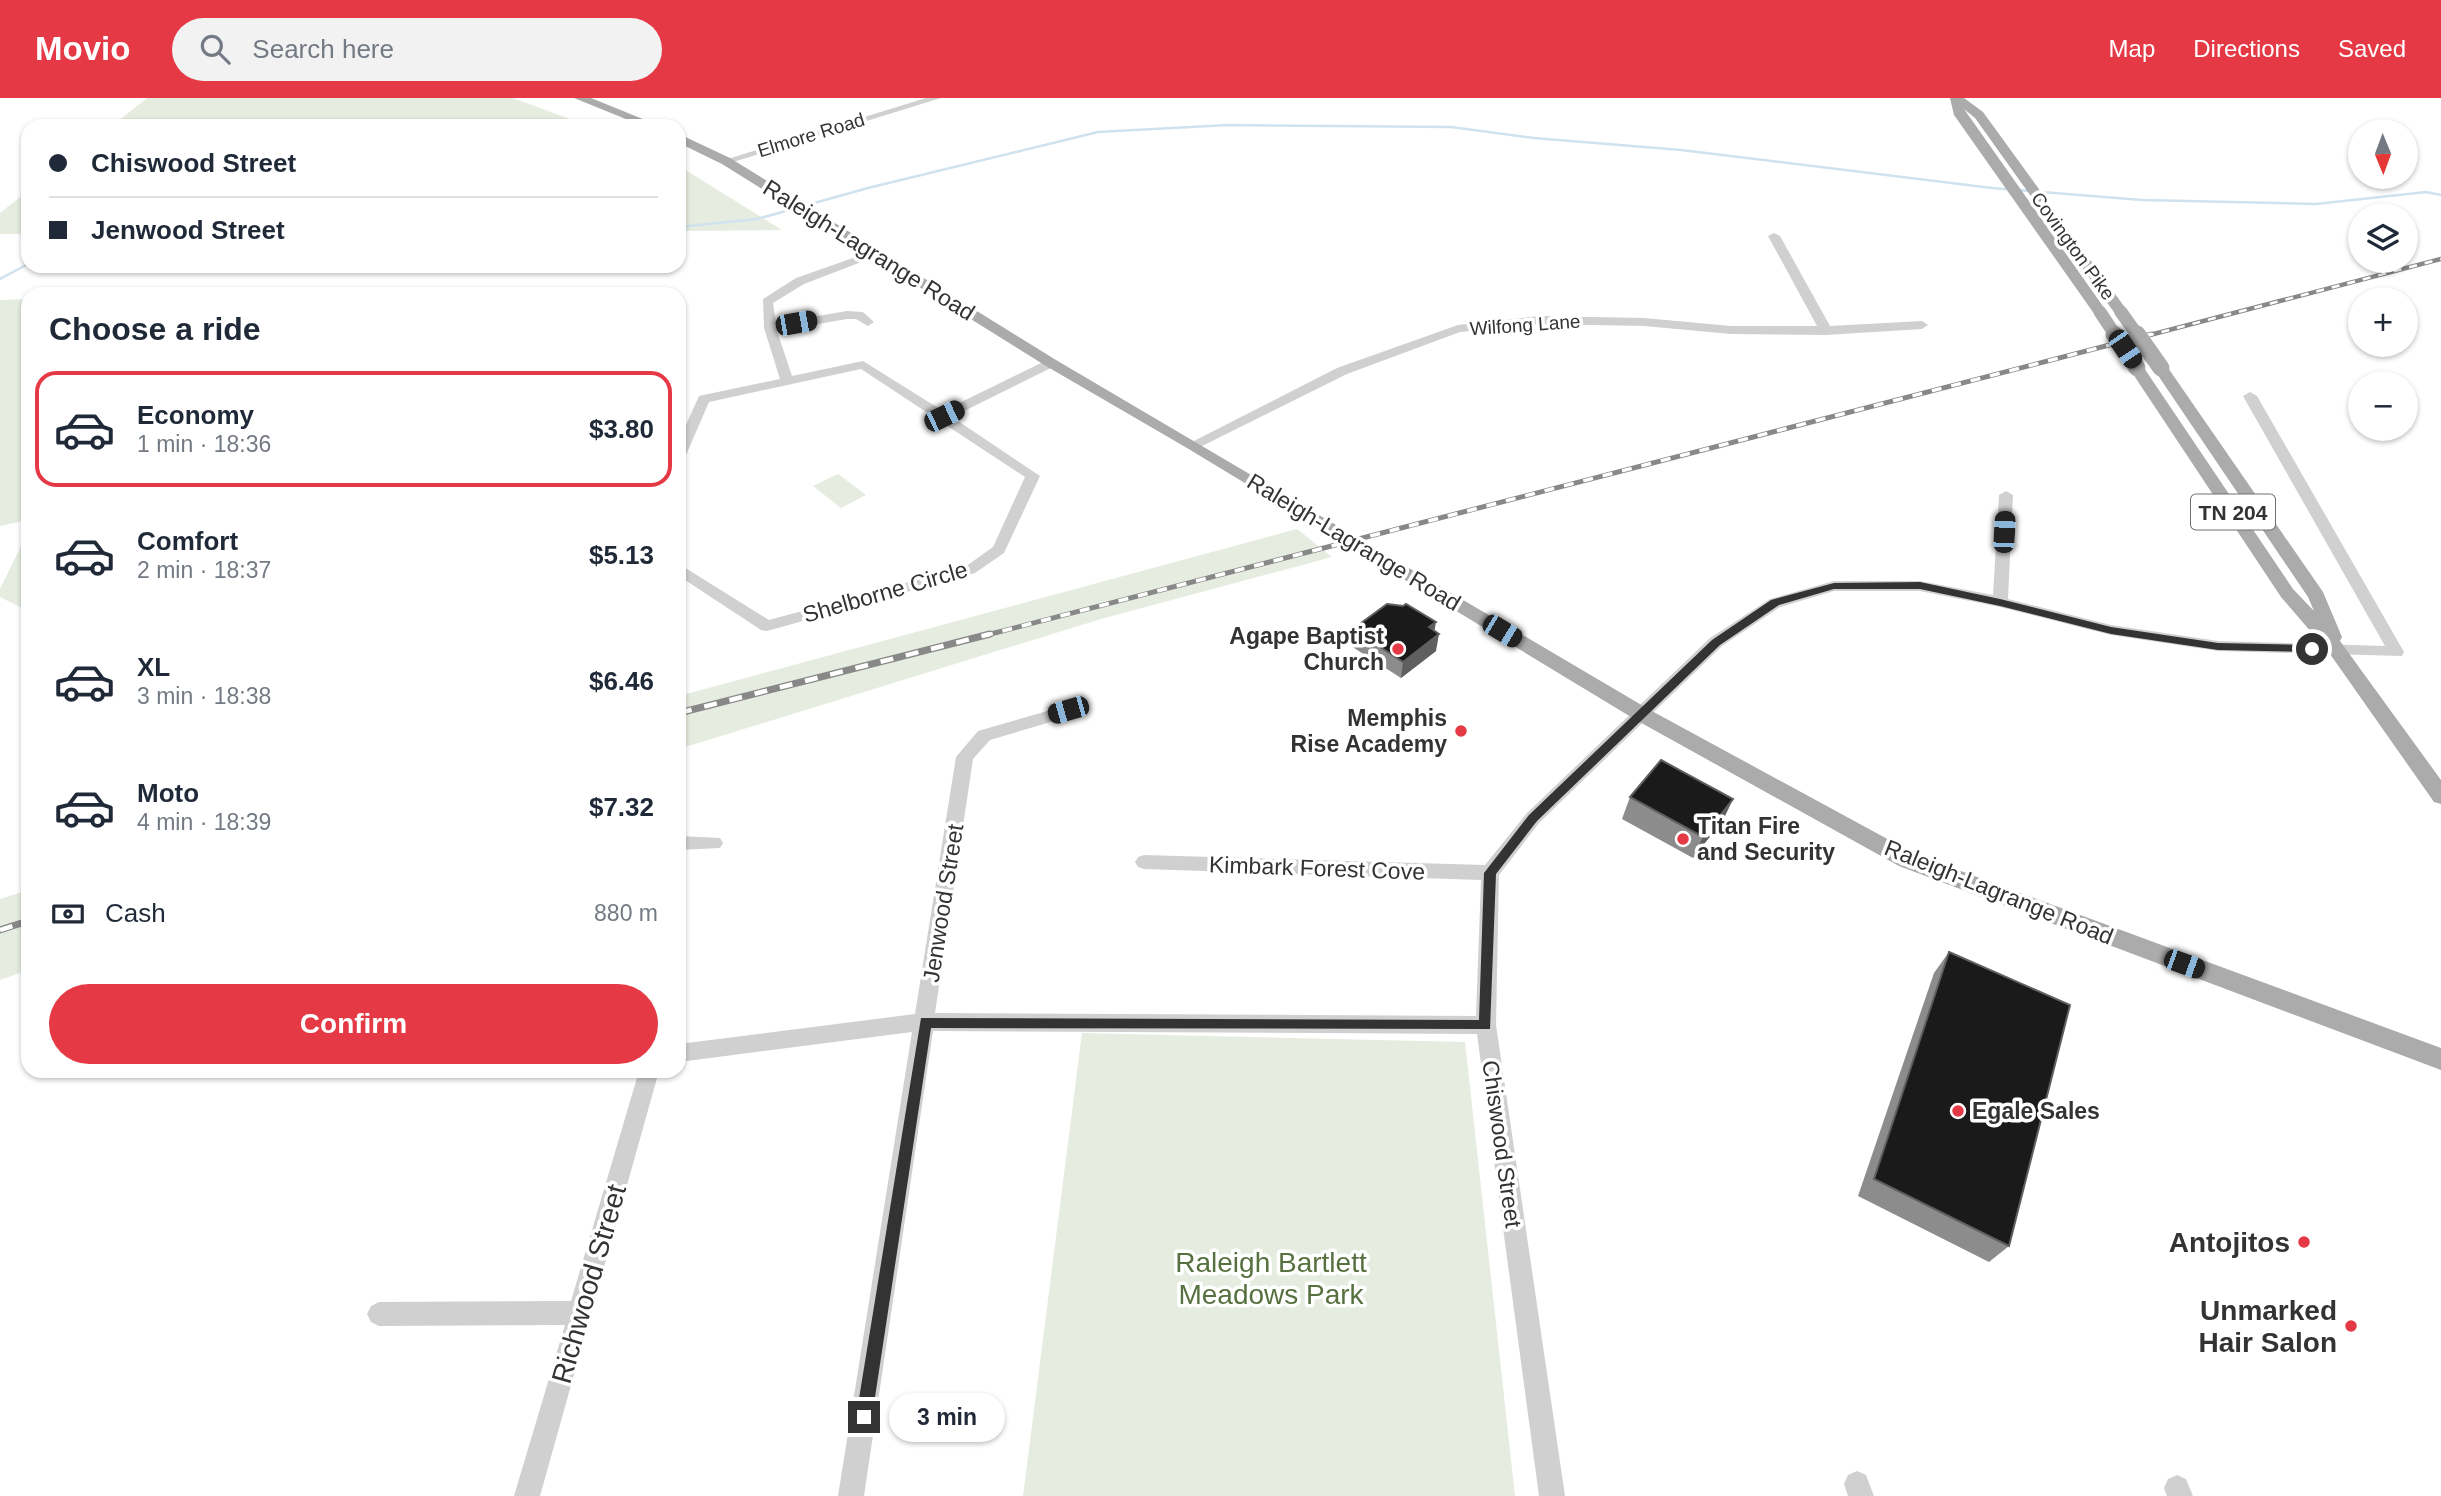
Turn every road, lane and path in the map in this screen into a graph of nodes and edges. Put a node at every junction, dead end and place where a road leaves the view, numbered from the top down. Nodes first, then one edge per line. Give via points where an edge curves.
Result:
1 (580, 98) edge
2 (936, 98) edge
3 (1955, 98) edge
4 (636, 119) edge
5 (686, 141) edge
6 (726, 161) junction
7 (1774, 236) dead end
8 (873, 254) junction
9 (868, 322) dead end
10 (1922, 325) dead end
11 (770, 328) junction
12 (1826, 331) junction
13 (1051, 362) junction
14 (787, 380) junction
15 (2250, 396) dead end
16 (944, 416) junction
17 (686, 439) edge
18 (1193, 444) junction
19 (2006, 495) dead end
20 (686, 574) edge
21 (2000, 602) junction
22 (2337, 649) junction
23 (1068, 710) dead end
24 (1643, 715) junction
25 (2441, 796) edge
26 (686, 843) edge
27 (714, 843) dead end
28 (1144, 862) dead end
29 (1490, 873) junction
30 (925, 1022) junction
31 (1486, 1025) junction
32 (686, 1052) edge
33 (2441, 1059) edge
34 (647, 1078) edge
35 (581, 1313) junction
36 (379, 1314) dead end
37 (527, 1496) edge
38 (851, 1496) edge
39 (1552, 1496) edge

1 - 4 main road
2 - 6 street, Elmore Road
3 - 22 main road, Covington Pike / TN 204, bridge via 1960,115 2100,312 2287,593
3 - 22 main road, Covington Pike / TN 204, bridge via 1979,115 2161,368 2317,596
5 - 6 main road, Raleigh-Lagrange Road
6 - 8 main road, Raleigh-Lagrange Road
7 - 12 street
8 - 11 street via 830,268 777,294 767,302
8 - 13 main road, Raleigh-Lagrange Road
9 - 11 street via 847,314
10 - 12 street, Wilfong Lane
11 - 14 street
12 - 18 street, Wilfong Lane via 1539,320 1458,329 1342,371
13 - 16 street
13 - 18 main road, Raleigh-Lagrange Road
14 - 16 street, Shelborne Circle via 863,365
14 - 17 street, Shelborne Circle via 704,399
15 - 22 street via 2396,652
16 - 20 street, Shelborne Circle via 1033,476 999,550 970,570 767,626
18 - 24 main road, Raleigh-Lagrange Road
19 - 21 street
21 - 22 street via 2111,631 2218,646
21 - 24 street via 1920,586 1834,586 1775,603 1716,642
22 - 25 main road, Covington Pike / TN 204
23 - 30 street, Jenwood Street via 984,735 965,757
24 - 29 street via 1533,818
24 - 33 main road, Raleigh-Lagrange Road via 1907,860
26 - 27 street
28 - 29 street, Kimbark Forest Cove
29 - 31 street, Chiswood Street
30 - 31 street
30 - 32 street
30 - 38 street, Jenwood Street
31 - 39 street, Chiswood Street
34 - 35 street, Richwood Street
35 - 36 street
35 - 37 street, Richwood Street

